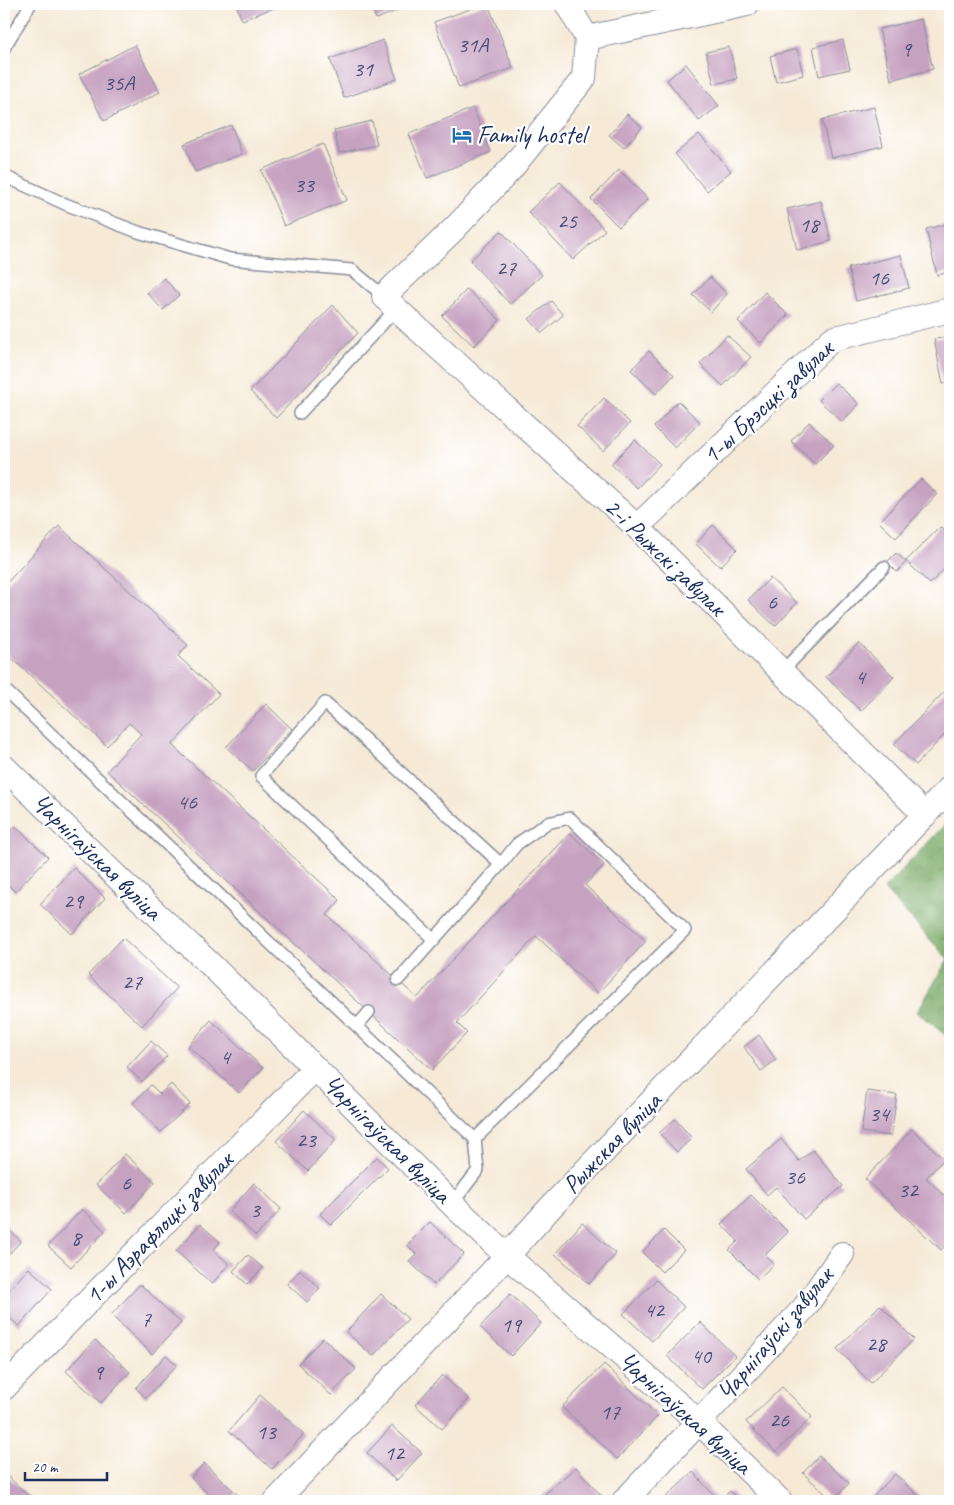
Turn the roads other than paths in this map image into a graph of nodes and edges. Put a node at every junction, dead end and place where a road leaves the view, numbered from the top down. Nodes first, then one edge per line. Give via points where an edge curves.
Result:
1 (567, 4) edge
2 (747, 4) edge
3 (30, 5) edge
4 (587, 38) junction
5 (4, 48) edge
6 (4, 176) edge
7 (390, 302) junction
8 (950, 310) edge
9 (300, 413) dead end
10 (636, 527) junction
11 (884, 567) dead end
12 (781, 672) junction
13 (4, 689) edge
14 (4, 767) edge
15 (950, 788) edge
16 (925, 815) junction
17 (502, 864) junction
18 (434, 940) junction
19 (398, 980) dead end
20 (369, 1012) dead end
21 (357, 1026) junction
22 (315, 1068) junction
23 (475, 1139) junction
24 (452, 1204) junction
25 (842, 1254) dead end
26 (507, 1256) junction
27 (4, 1388) edge
28 (699, 1422) junction
29 (276, 1501) edge
30 (624, 1501) edge
31 (780, 1501) edge

1 - 4 street
2 - 4 street
3 - 5 lane
4 - 7 street via 584,78 510,170
6 - 7 lane via 138,232 230,259 352,270
7 - 9 lane
7 - 10 street, 2-і Рыжскі завулак
8 - 10 street, 1-ы Брэсцкі завулак via 832,339
10 - 12 street, 2-і Рыжскі завулак
11 - 12 lane
12 - 16 street, 2-і Рыжскі завулак
13 - 21 lane
14 - 22 street, Чарнігаўская вуліца
15 - 16 street, Рыжская вуліца
16 - 26 street, Рыжская вуліца
17 - 18 lane
17 - 18 lane via 325,703 260,776
17 - 23 lane via 517,844 547,823 570,818 685,930
18 - 19 lane
20 - 21 lane
21 - 23 lane
22 - 24 street, Чарнігаўская вуліца
22 - 27 street, 1-ы Аэрафлоцкі завулак
23 - 24 lane via 478,1170
24 - 26 street, Чарнігаўская вуліца
25 - 28 street, Чарнігаўскі завулак via 805,1306
26 - 28 street, Чарнігаўская вуліца
26 - 29 street, Рыжская вуліца
28 - 30 street, Чарнігаўскі завулак
28 - 31 street, Чарнігаўская вуліца

